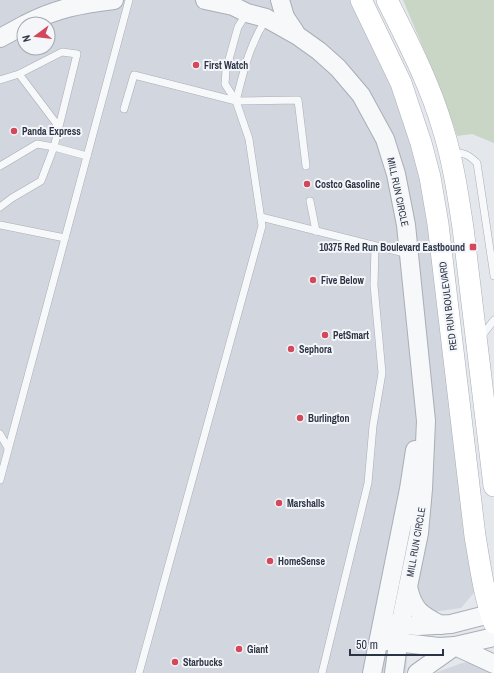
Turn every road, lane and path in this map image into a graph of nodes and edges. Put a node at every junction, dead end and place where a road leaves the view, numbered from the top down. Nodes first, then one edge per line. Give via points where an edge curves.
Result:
1 (114, 0) edge
2 (129, 0) edge
3 (205, 0) edge
4 (272, 0) edge
5 (280, 0) edge
6 (361, 0) edge
7 (387, 0) edge
8 (251, 7) edge
9 (43, 16) edge
10 (266, 18) junction
11 (16, 30) edge
12 (298, 36) junction
13 (0, 38) edge
14 (19, 74) junction
15 (0, 80) edge
16 (236, 101) junction
17 (124, 109) dead end
18 (59, 127) junction
19 (54, 147) junction
20 (449, 153) junction
21 (87, 156) junction
22 (0, 166) edge
23 (306, 166) dead end
24 (310, 201) dead end
25 (0, 207) edge
26 (494, 215) edge
27 (486, 216) junction
28 (261, 218) junction
29 (0, 225) edge
30 (316, 231) junction
31 (65, 238) junction
32 (376, 246) junction
33 (409, 254) junction
34 (494, 276) edge
35 (494, 320) edge
36 (476, 342) junction
37 (421, 363) junction
38 (0, 434) edge
39 (8, 448) junction
40 (0, 480) edge
41 (494, 486) edge
42 (408, 586) junction
43 (493, 617) edge
44 (441, 625) junction
45 (380, 631) junction
46 (400, 634) junction
47 (494, 637) edge
48 (455, 646) junction
49 (494, 664) edge
50 (139, 673) edge
51 (322, 673) edge
52 (372, 673) edge
53 (394, 673) edge
54 (417, 673) edge

1 - 9 street via 64,8
2 - 21 lane
3 - 8 street, MILL RUN CIRCLE
4 - 10 street
5 - 12 street via 285,17
6 - 43 main road, RED RUN BOULEVARD via 401,83 430,177 438,224 475,536
7 - 20 main road via 430,90 444,129
8 - 10 street, MILL RUN CIRCLE
8 - 16 lane via 238,27 226,70 225,84
10 - 12 street, MILL RUN CIRCLE
10 - 16 lane via 249,50
11 - 13 street
12 - 33 street, MILL RUN CIRCLE via 338,68 361,95 385,139 400,190
14 - 15 lane
14 - 18 lane
14 - 18 lane via 62,52 77,54
16 - 17 lane via 134,75
16 - 23 lane via 298,100
16 - 28 lane via 249,139
18 - 19 lane
19 - 21 lane
19 - 22 lane via 37,144
19 - 25 lane via 41,181
20 - 27 lane via 462,153 477,163
20 - 36 main road via 462,221
21 - 31 lane
24 - 30 lane
26 - 27 lane
27 - 34 lane
28 - 30 lane
28 - 50 lane via 262,226
29 - 31 lane
30 - 32 lane
31 - 39 lane
32 - 33 lane
32 - 51 lane via 374,285 382,373 373,426 368,483
33 - 37 street, MILL RUN CIRCLE
35 - 36 lane
36 - 41 main road
37 - 42 street, MILL RUN CIRCLE via 426,421 424,489 419,533
37 - 45 street, MILL RUN CIRCLE via 413,464
38 - 39 lane
39 - 40 lane
42 - 44 street via 415,608 426,618
42 - 46 street, MILL RUN CIRCLE
43 - 44 street
44 - 46 street
45 - 46 street
45 - 52 street, MILL RUN CIRCLE
46 - 48 street via 439,646
46 - 53 street, MILL RUN CIRCLE
47 - 48 street
48 - 49 street
48 - 54 street

